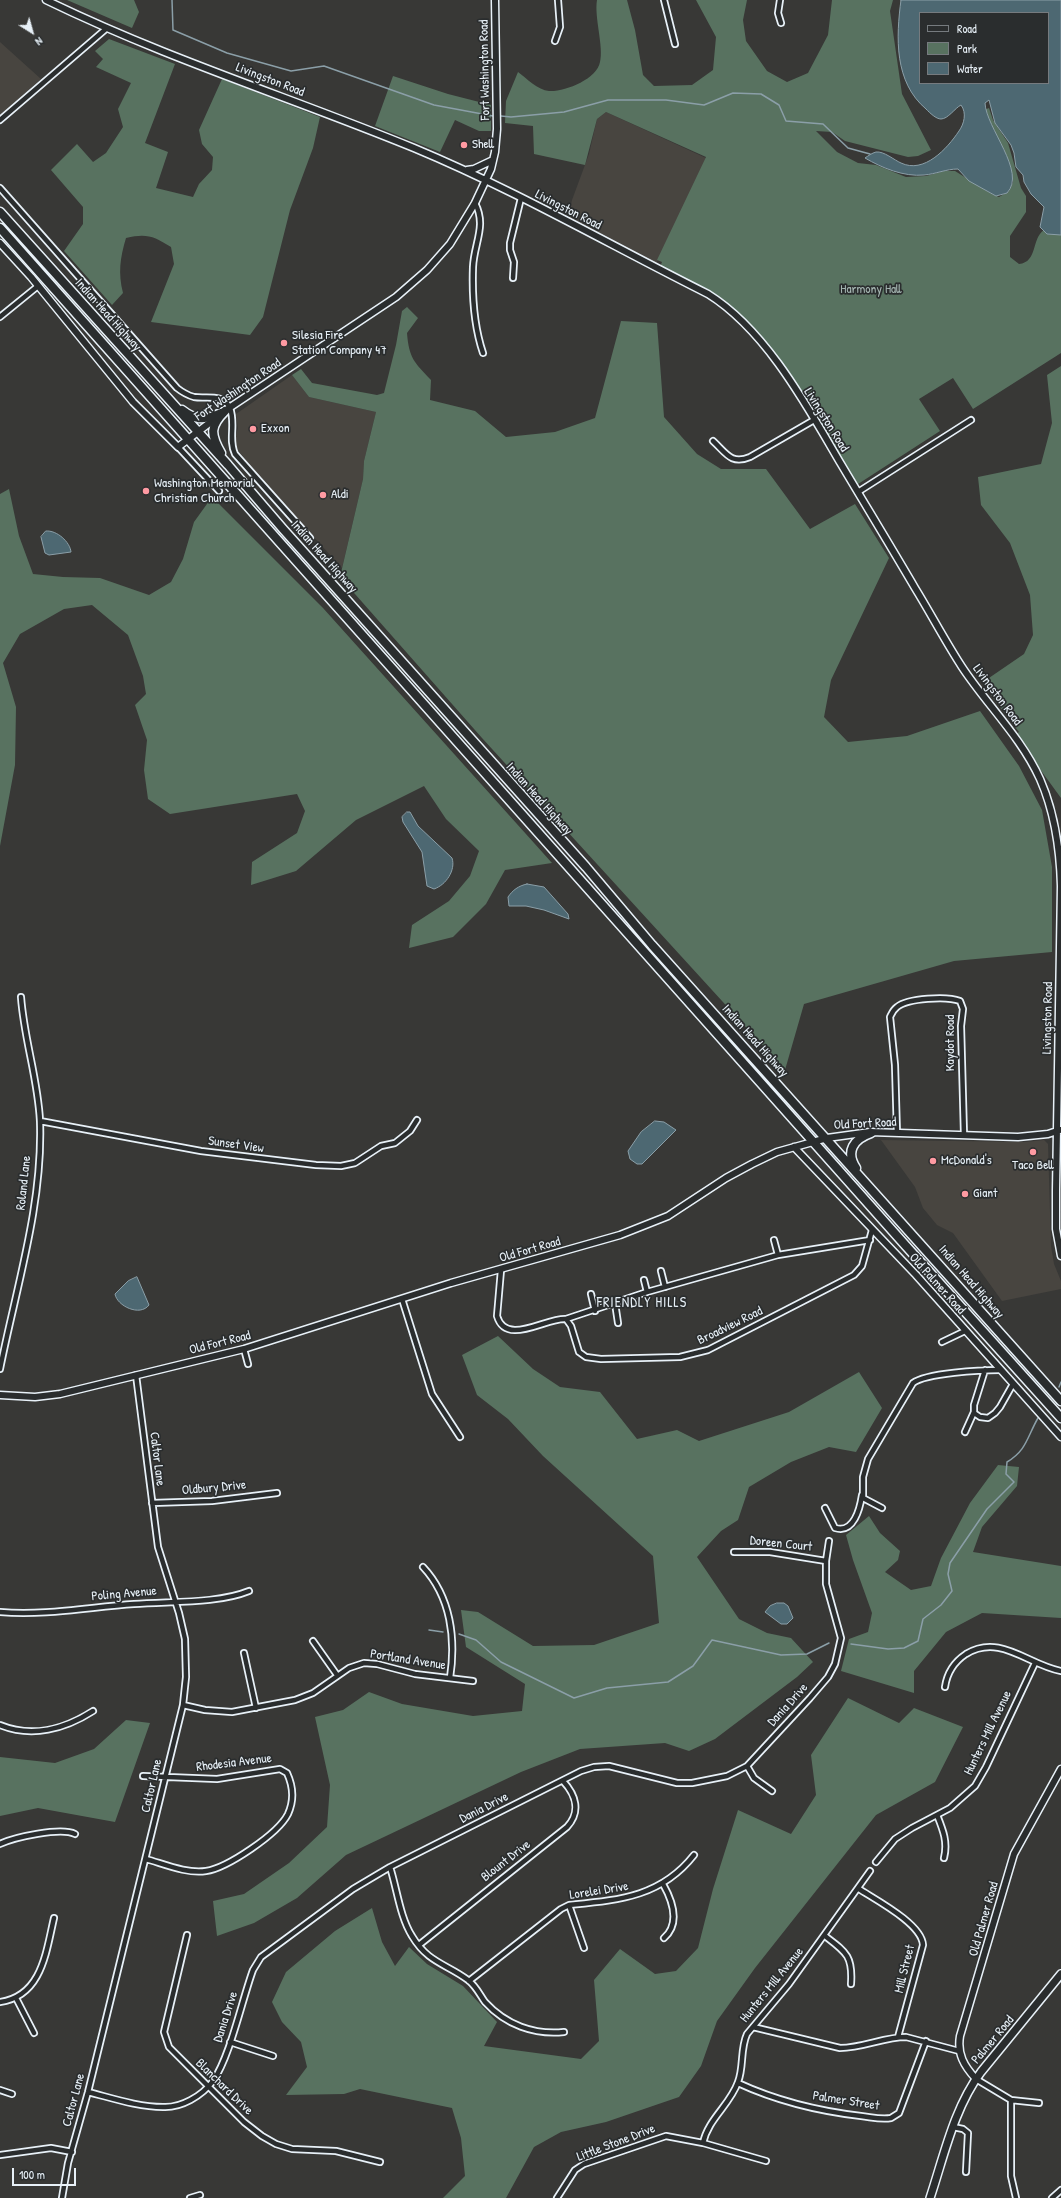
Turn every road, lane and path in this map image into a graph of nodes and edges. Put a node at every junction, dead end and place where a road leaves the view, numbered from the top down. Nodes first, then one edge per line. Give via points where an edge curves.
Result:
1 (46, 0) edge
2 (494, 0) edge
3 (558, 0) edge
4 (664, 0) edge
5 (780, 0) edge
6 (781, 23) dead end
7 (107, 28) junction
8 (555, 40) dead end
9 (675, 44) dead end
10 (0, 120) edge
11 (493, 160) junction
12 (465, 170) junction
13 (486, 180) junction
14 (0, 188) edge
15 (521, 198) junction
16 (475, 203) junction
17 (0, 212) edge
18 (0, 228) edge
19 (0, 243) edge
20 (513, 278) dead end
21 (38, 286) junction
22 (0, 317) edge
23 (483, 353) dead end
24 (168, 398) junction
25 (226, 410) junction
26 (814, 420) junction
27 (971, 420) dead end
28 (197, 431) junction
29 (188, 440) junction
30 (713, 441) dead end
31 (178, 448) junction
32 (230, 467) junction
33 (219, 491) dead end
34 (858, 492) junction
35 (310, 538) dead end
36 (1060, 951) edge
37 (21, 997) dead end
38 (417, 1120) dead end
39 (40, 1121) junction
40 (1059, 1130) edge
41 (871, 1133) junction
42 (897, 1133) junction
43 (964, 1135) junction
44 (826, 1138) junction
45 (813, 1141) junction
46 (794, 1147) junction
47 (867, 1184) junction
48 (872, 1230) junction
49 (774, 1240) dead end
50 (870, 1240) junction
51 (778, 1255) junction
52 (1061, 1256) edge
53 (501, 1270) junction
54 (661, 1271) dead end
55 (644, 1280) dead end
56 (664, 1287) junction
57 (647, 1292) junction
58 (591, 1294) dead end
59 (402, 1299) junction
60 (615, 1303) junction
61 (595, 1310) junction
62 (566, 1319) junction
63 (618, 1323) dead end
64 (965, 1331) junction
65 (942, 1342) dead end
66 (244, 1349) junction
67 (248, 1364) dead end
68 (0, 1369) edge
69 (985, 1370) junction
70 (1000, 1370) junction
71 (136, 1375) junction
72 (1014, 1384) junction
73 (0, 1395) edge
74 (1061, 1401) edge
75 (974, 1412) junction
76 (1061, 1418) edge
77 (965, 1432) dead end
78 (1061, 1437) edge
79 (460, 1438) dead end
80 (277, 1492) dead end
81 (862, 1495) junction
82 (152, 1503) junction
83 (825, 1508) dead end
84 (882, 1508) dead end
85 (830, 1541) dead end
86 (734, 1552) dead end
87 (826, 1561) junction
88 (423, 1567) dead end
89 (249, 1591) dead end
90 (175, 1601) junction
91 (0, 1612) edge
92 (314, 1641) dead end
93 (244, 1653) dead end
94 (1035, 1663) junction
95 (1061, 1671) edge
96 (337, 1675) junction
97 (450, 1678) junction
98 (473, 1681) dead end
99 (944, 1687) dead end
100 (183, 1705) junction
101 (256, 1708) junction
102 (93, 1711) dead end
103 (0, 1725) edge
104 (746, 1766) junction
105 (1061, 1769) edge
106 (143, 1776) dead end
107 (164, 1778) junction
108 (563, 1781) junction
109 (772, 1791) dead end
110 (937, 1815) junction
111 (75, 1834) dead end
112 (0, 1844) edge
113 (694, 1855) dead end
114 (944, 1858) dead end
115 (146, 1859) junction
116 (876, 1862) dead end
117 (390, 1867) junction
118 (870, 1871) dead end
119 (663, 1884) junction
120 (859, 1888) junction
121 (569, 1905) junction
122 (54, 1918) dead end
123 (187, 1935) dead end
124 (825, 1936) junction
125 (664, 1938) dead end
126 (419, 1945) junction
127 (584, 1948) dead end
128 (1061, 1974) edge
129 (469, 1981) junction
130 (851, 1984) dead end
131 (16, 1998) junction
132 (0, 2002) edge
133 (753, 2026) junction
134 (564, 2032) dead end
135 (34, 2034) dead end
136 (898, 2037) junction
137 (926, 2041) junction
138 (230, 2042) junction
139 (959, 2051) junction
140 (273, 2056) dead end
141 (976, 2078) junction
142 (738, 2083) junction
143 (208, 2086) junction
144 (0, 2090) edge
145 (88, 2092) junction
146 (12, 2094) dead end
147 (1011, 2100) junction
148 (1039, 2103) dead end
149 (953, 2128) junction
150 (703, 2143) junction
151 (72, 2152) junction
152 (0, 2155) edge
153 (766, 2161) dead end
154 (380, 2162) dead end
155 (966, 2172) dead end
156 (1061, 2190) edge
157 (200, 2195) dead end
158 (62, 2198) edge
159 (190, 2198) edge
160 (557, 2198) edge
161 (930, 2198) edge
162 (1016, 2198) edge
163 (1052, 2198) edge

1 - 7 main road, Livingston Road
2 - 11 main road, Fort Washington Road via 497,128
3 - 8 street via 560,27
4 - 9 street
5 - 6 street via 778,13
7 - 10 street
7 - 12 main road, Livingston Road
11 - 12 main road via 474,170
11 - 13 main road, Fort Washington Road
12 - 13 main road, Livingston Road
13 - 15 main road, Livingston Road
13 - 16 main road, Fort Washington Road
14 - 25 street via 177,388 188,395 221,399
15 - 20 street via 510,250 514,262
15 - 26 main road, Livingston Road via 708,294 725,306 743,321 761,342
16 - 23 street via 481,220 473,266 477,336
16 - 25 main road, Fort Washington Road via 450,244 428,270 409,287
17 - 24 highway, Indian Head Highway
18 - 29 highway, Indian Head Highway
19 - 21 main road
21 - 22 street
21 - 31 main road via 133,402
24 - 25 highway via 195,418 207,419
24 - 28 highway, Indian Head Highway
25 - 28 main road, Fort Washington Road
25 - 32 highway via 215,422 214,434 216,443
25 - 35 street via 232,427 230,441 235,454
26 - 30 street via 742,460 731,459
26 - 34 main road, Livingston Road
27 - 34 street
28 - 29 main road, Fort Washington Road
28 - 32 highway, Indian Head Highway
29 - 31 main road, Fort Washington Road
29 - 45 highway, Indian Head Highway
31 - 33 street
32 - 44 highway, Indian Head Highway
34 - 36 main road, Livingston Road via 962,668 1018,740 1040,779 1053,816 1060,856
36 - 40 main road, Livingston Road
37 - 39 street, Roland Lane
38 - 39 street, Sunset View via 410,1130 395,1142 381,1146 355,1163 341,1166 302,1164 201,1151
39 - 68 street, Roland Lane via 32,1215
40 - 43 main road, Old Fort Road via 1024,1136
40 - 52 main road, Livingston Road via 1056,1229
41 - 42 main road, Old Fort Road
41 - 44 main road, Old Fort Road
41 - 47 highway via 854,1143 851,1154 855,1166
42 - 43 main road, Old Fort Road
42 - 43 street, Kaydot Road via 895,1065 890,1017 892,1010 911,1000 949,999 960,1001 963,1009 961,1026
44 - 45 main road, Old Fort Road
44 - 47 highway, Indian Head Highway
45 - 46 main road, Old Fort Road
45 - 76 highway, Indian Head Highway
46 - 48 main road, Old Palmer Road
46 - 53 main road, Old Fort Road via 777,1152 731,1175 658,1222
47 - 74 highway, Indian Head Highway
48 - 50 street, Broadview Road
48 - 64 main road, Old Palmer Road
49 - 51 street
50 - 51 street
50 - 62 street, Broadview Road via 862,1266 854,1275 722,1344 696,1354 680,1357 586,1357 580,1352
51 - 56 street
53 - 59 main road, Old Fort Road
53 - 62 street via 497,1316 502,1326 512,1330 523,1330
54 - 56 street
55 - 57 street
56 - 57 street
57 - 60 street
58 - 61 street
59 - 66 main road, Old Fort Road
59 - 79 street via 432,1394
60 - 61 street
60 - 63 street
61 - 62 street
64 - 65 street
64 - 70 main road, Old Palmer Road
66 - 67 street
66 - 71 main road, Old Fort Road
69 - 70 street
69 - 75 street
69 - 81 street via 924,1377 912,1383 868,1459
70 - 72 main road, Old Palmer Road
71 - 73 main road, Old Fort Road via 55,1395
71 - 82 street, Caltor Lane
72 - 75 street via 992,1416 980,1417
72 - 78 main road, Old Palmer Road
75 - 77 street
80 - 82 street, Oldbury Drive via 212,1501
81 - 83 street via 853,1522 843,1528 835,1528
81 - 84 street via 869,1503
82 - 90 street, Caltor Lane via 161,1560
85 - 87 street, Dania Drive
86 - 87 street, Doreen Court via 770,1552
87 - 104 street, Dania Drive via 826,1584 841,1638 835,1664 810,1698
88 - 97 street via 439,1592 449,1616 453,1647
89 - 90 street, Poling Avenue via 231,1597
90 - 91 street, Poling Avenue via 81,1609
90 - 100 street, Caltor Lane via 182,1624 186,1654
92 - 96 street
93 - 101 street
94 - 95 street
94 - 99 street via 1003,1648 978,1648 954,1664
94 - 110 street, Hunters Mill Avenue via 978,1781 962,1800
96 - 97 street, Portland Avenue via 357,1665 369,1663 415,1674
96 - 101 street, Portland Avenue via 307,1696
97 - 98 street, Portland Avenue
100 - 101 street, Portland Avenue via 223,1712
100 - 107 street, Caltor Lane
102 - 103 street via 72,1723 46,1731 29,1731
104 - 108 street, Dania Drive via 727,1776 692,1783 677,1783 609,1766 594,1767
104 - 109 street via 754,1778
105 - 139 main road, Old Palmer Road via 1012,1861 960,2036
106 - 107 street, Rhodesia Avenue
107 - 115 street, Caltor Lane
107 - 115 street, Rhodesia Avenue via 217,1779 284,1770 292,1786 291,1805 281,1823 243,1855 220,1868 195,1872
108 - 117 street, Dania Drive
108 - 126 street, Blount Drive via 575,1802 575,1816 572,1822
110 - 114 street via 945,1835
110 - 116 street, Hunters Mill Avenue via 895,1839
111 - 112 street via 65,1831 17,1838
113 - 119 street, Lorelei Drive
115 - 145 street, Caltor Lane
117 - 126 street via 408,1928
117 - 138 street, Dania Drive via 353,1889 261,1957 253,1970
118 - 120 street, Hunters Mill Avenue
119 - 121 street, Lorelei Drive via 627,1898
119 - 125 street via 670,1896 674,1917 671,1930
120 - 124 street, Hunters Mill Avenue
120 - 136 street, Mill Street via 909,1923 923,1939
121 - 127 street
121 - 129 street, Lorelei Drive via 544,1921
122 - 131 street via 38,1976 32,1985
123 - 143 street, Blanchard Drive via 164,2036 169,2047
124 - 130 street via 849,1958 852,1969
124 - 133 street, Hunters Mill Avenue via 779,1997
126 - 129 street via 435,1962
128 - 141 main road, Palmer Road
129 - 134 street via 490,2007 508,2021 534,2031
131 - 132 street
131 - 135 street
133 - 136 street via 840,2048 852,2048
133 - 142 street, Hunters Mill Avenue via 744,2044
136 - 137 street
137 - 139 street
137 - 142 street, Palmer Street via 899,2113 891,2118 839,2113 804,2106 762,2094
138 - 140 street
138 - 143 street, Dania Drive via 220,2070
139 - 141 main road via 966,2068
141 - 147 street
141 - 149 main road, Palmer Road
142 - 150 street, Hunters Mill Avenue via 708,2126
143 - 145 street, Dania Drive via 187,2101 165,2108
143 - 154 street, Blanchard Drive via 253,2130 276,2144 292,2149 336,2151
144 - 146 street
145 - 151 street, Caltor Lane
147 - 148 street
147 - 162 street via 1010,2176
149 - 155 street via 963,2129 968,2133
149 - 161 main road, Palmer Road
150 - 153 street, Little Stone Drive
150 - 160 street, Little Stone Drive via 666,2136 584,2164 575,2170
151 - 152 street via 51,2148
151 - 158 street, Caltor Lane
156 - 163 street
157 - 159 street

